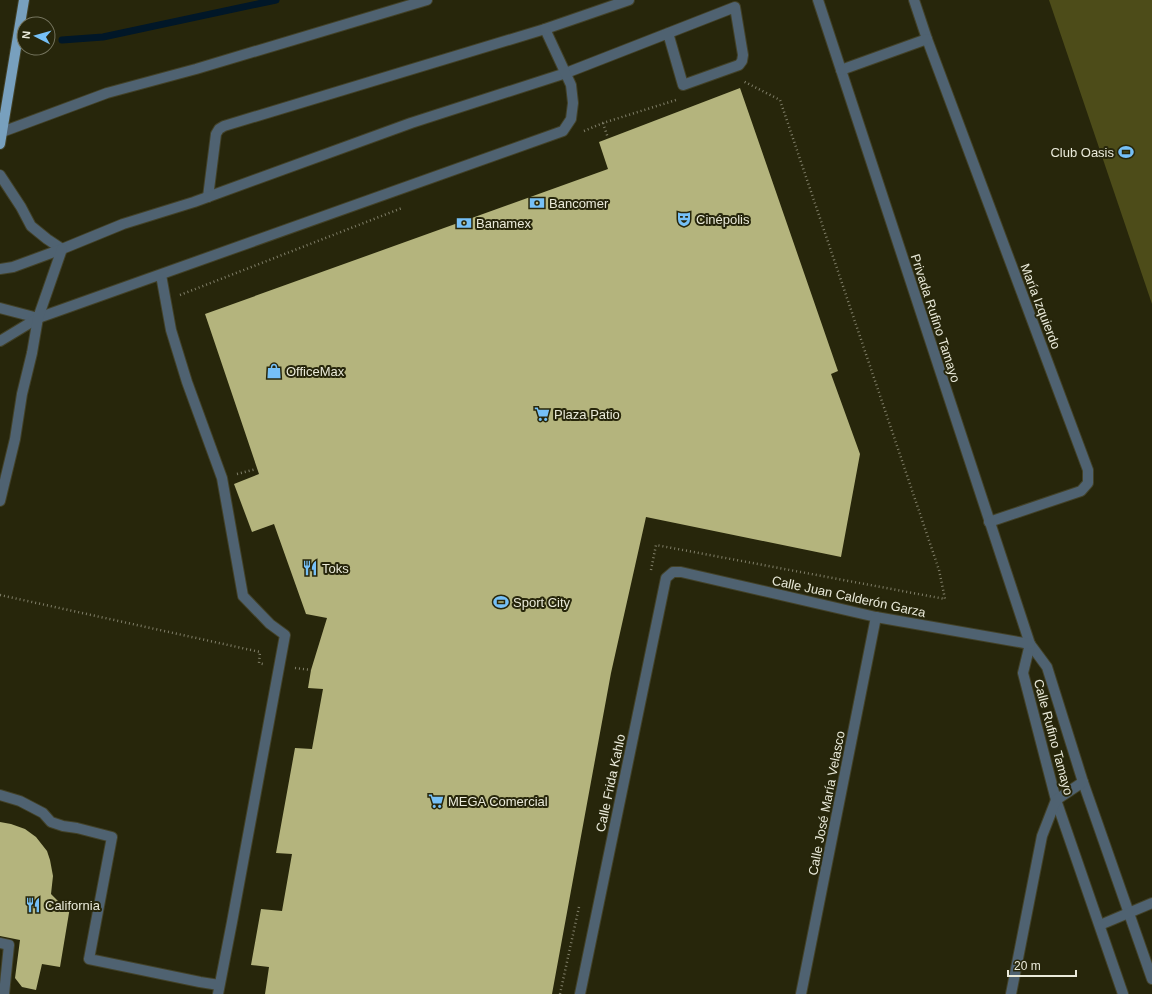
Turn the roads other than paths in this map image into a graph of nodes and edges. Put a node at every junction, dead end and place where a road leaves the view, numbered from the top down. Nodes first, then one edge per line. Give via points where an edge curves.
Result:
1 (24, 0) edge
2 (427, 0) edge
3 (629, 0) edge
4 (818, 0) edge
5 (914, 0) edge
6 (734, 4) edge
7 (545, 29) junction
8 (668, 33) junction
9 (927, 39) junction
10 (841, 70) junction
11 (566, 73) junction
12 (2, 132) junction
13 (0, 144) edge
14 (0, 175) edge
15 (208, 197) junction
16 (62, 249) junction
17 (0, 269) edge
18 (161, 275) junction
19 (0, 308) edge
20 (38, 318) junction
21 (0, 341) edge
22 (0, 501) edge
23 (989, 522) junction
24 (666, 578) joint
25 (876, 617) junction
26 (1030, 644) junction
27 (1083, 782) junction
28 (0, 795) edge
29 (1056, 800) junction
30 (1152, 903) edge
31 (1128, 912) junction
32 (1100, 925) junction
33 (0, 944) edge
34 (1152, 979) edge
35 (3, 988) edge
36 (218, 989) edge
37 (580, 994) edge
38 (801, 994) edge
39 (1011, 994) edge
40 (1123, 994) edge

1 - 12 main road
2 - 12 street via 107,93
3 - 7 street
4 - 10 street, Privada Rufino Tamayo
5 - 9 street, María Izquierdo
6 - 8 street
6 - 8 street via 744,55 739,64 683,85
7 - 11 street
7 - 15 street via 224,126 216,134
8 - 11 street
9 - 10 street
9 - 23 street, María Izquierdo via 1088,470 1088,483 1081,491
10 - 23 street, Privada Rufino Tamayo
11 - 15 street via 411,123
11 - 18 street via 571,85 573,103 571,119 563,131
12 - 13 main road
14 - 16 street via 32,226
15 - 16 street via 123,224
16 - 17 street via 13,267
16 - 20 street
18 - 20 street
18 - 36 street via 171,330 186,382 222,478 242,596 270,624 285,634
19 - 20 street
20 - 21 street
20 - 22 street via 15,439
23 - 26 street, Privada Rufino Tamayo
24 - 25 street, Calle Juan Calderón Garza via 673,572 681,572
24 - 37 street, Calle Frida Kahlo
25 - 26 street, Calle Juan Calderón Garza
25 - 38 street, Calle José María Velasco
26 - 27 street, Calle Rufino Tamayo via 1047,667
26 - 29 street, Calle Rufino Tamayo via 1023,673
27 - 29 street
27 - 31 street, Calle Rufino Tamayo
28 - 36 street via 20,801 43,813 51,822 112,837 89,959 200,982
29 - 32 street, Calle Rufino Tamayo
29 - 39 street via 1042,836
30 - 31 street
31 - 32 street
31 - 34 street, Calle Rufino Tamayo
32 - 40 street, Calle Rufino Tamayo
33 - 35 street via 9,945

